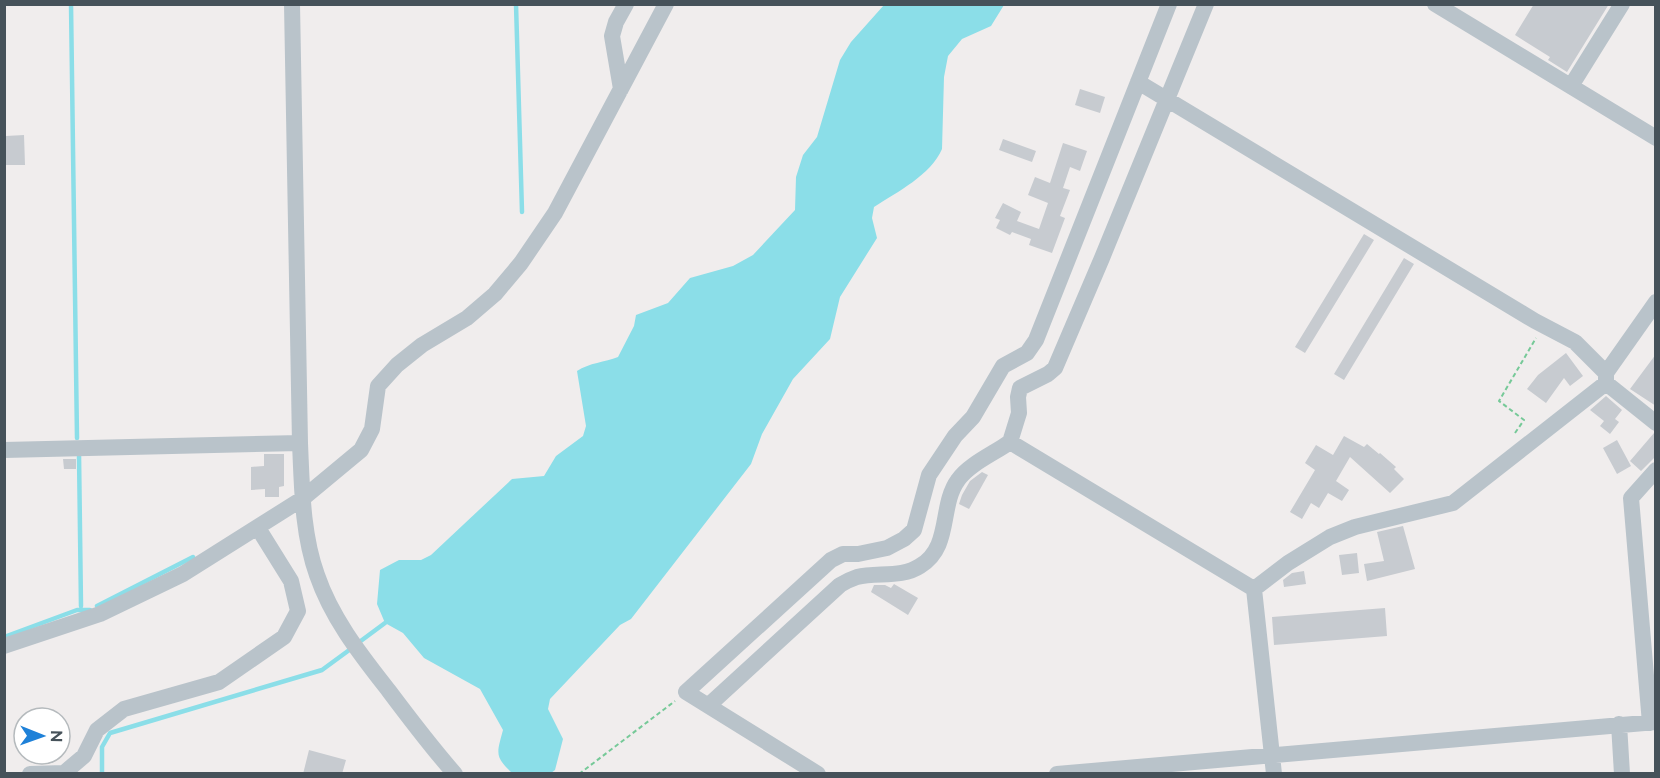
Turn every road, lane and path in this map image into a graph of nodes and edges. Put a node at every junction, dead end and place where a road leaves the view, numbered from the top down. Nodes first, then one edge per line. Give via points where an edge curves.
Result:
1 (292, 4) edge
2 (626, 4) edge
3 (666, 4) edge
4 (1169, 4) edge
5 (1206, 4) edge
6 (1435, 4) edge
7 (1622, 4) edge
8 (1138, 82) junction
9 (1570, 86) junction
10 (621, 89) junction
11 (1166, 99) junction
12 (1656, 138) edge
13 (1656, 302) edge
14 (1544, 325) junction
15 (1606, 378) junction
16 (1656, 423) edge
17 (1513, 438) dead end
18 (1010, 442) junction
19 (300, 443) junction
20 (4, 450) edge
21 (1656, 470) edge
22 (302, 500) junction
23 (258, 528) junction
24 (1254, 589) junction
25 (4, 646) edge
26 (686, 692) junction
27 (709, 705) junction
28 (1653, 722) edge
29 (1619, 724) junction
30 (1273, 755) junction
31 (30, 774) edge
32 (455, 774) edge
33 (579, 774) edge
34 (818, 774) edge
35 (1057, 774) edge
36 (1274, 774) edge
37 (1622, 774) edge

1 - 19 street
2 - 10 street via 612,36
3 - 10 street
4 - 8 street
5 - 11 street
6 - 9 street
7 - 9 street
8 - 11 street
8 - 26 street via 1036,340 1027,353 1003,366 970,421 929,475 914,530 887,548 843,554 831,560
9 - 12 street
10 - 22 street via 555,213 521,263 495,294 467,318 422,345 378,386 372,429 361,450
11 - 14 street
11 - 18 street via 1054,368 1020,388
13 - 15 street
14 - 15 street via 1575,342
14 - 17 path via 1498,401 1524,420
15 - 16 street
15 - 24 street via 1453,503 1329,537
18 - 24 street
18 - 27 street via 958,480 938,548 920,567 856,577 840,585
19 - 20 street
19 - 22 street
21 - 28 street via 1631,498
22 - 23 street
22 - 32 street via 316,574 342,629
23 - 25 street via 183,574 100,614
23 - 31 street via 294,591 298,611 284,637 219,682 124,709 96,730 84,756 64,773
24 - 30 street
26 - 27 street
26 - 33 path
27 - 34 street
28 - 29 street
29 - 30 street
29 - 37 street
30 - 35 street
30 - 36 street

